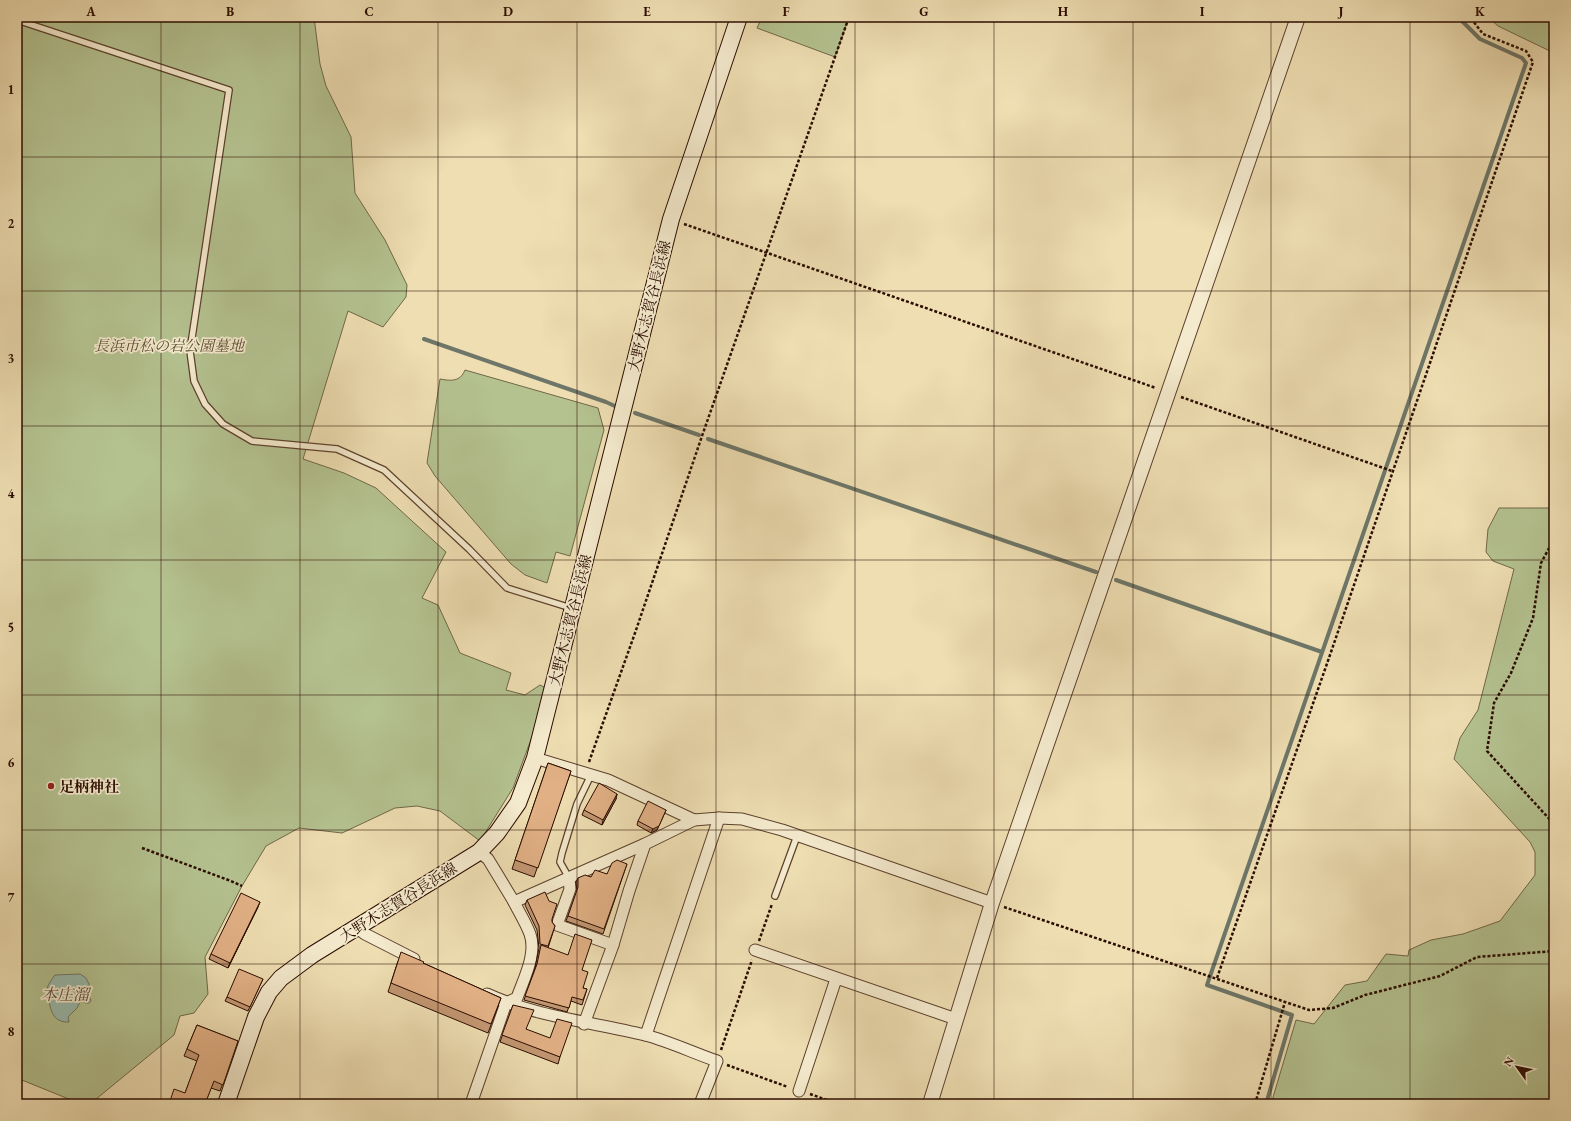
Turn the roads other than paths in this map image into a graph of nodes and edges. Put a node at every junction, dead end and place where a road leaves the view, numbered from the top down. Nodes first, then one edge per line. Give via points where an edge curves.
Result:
1 (739, 17) edge
2 (1298, 17) edge
3 (17, 20) edge
4 (573, 609) junction
5 (535, 758) junction
6 (588, 774) junction
7 (719, 818) junction
8 (694, 820) junction
9 (797, 836) junction
10 (645, 844) junction
11 (479, 852) junction
12 (569, 878) junction
13 (775, 896) road end
14 (514, 902) junction
15 (992, 903) junction
16 (357, 928) junction
17 (613, 945) junction
18 (755, 950) road end
19 (421, 963) edge
20 (836, 979) junction
21 (478, 990) edge
22 (506, 1003) junction
23 (956, 1020) junction
24 (584, 1024) junction
25 (646, 1035) junction
26 (799, 1091) road end
27 (226, 1104) edge
28 (471, 1104) edge
29 (700, 1104) edge
30 (930, 1104) edge

1 - 4 main road, 大野木志賀谷長浜線 via 671,219
2 - 15 street
3 - 4 lane via 229,90 190,352 194,381 205,404 223,424 252,442 337,449 384,470 507,588
4 - 5 main road, 大野木志賀谷長浜線
5 - 6 street
5 - 11 main road, 大野木志賀谷長浜線 via 518,803 497,833
6 - 8 street via 608,780
6 - 12 lane via 560,862
7 - 8 street
7 - 9 street via 742,819
7 - 25 street
8 - 10 street
9 - 13 lane
9 - 15 street
10 - 12 street
10 - 17 street
11 - 14 street via 488,859
11 - 16 main road, 大野木志賀谷長浜線
12 - 14 street
12 - 17 street via 570,889 557,925
14 - 22 street via 530,934 532,945 517,998
15 - 23 street
16 - 19 street
16 - 27 main road, 大野木志賀谷長浜線 via 312,955 281,978 269,992 256,1017
17 - 24 street
18 - 20 street
20 - 23 street
20 - 26 street
21 - 22 street
22 - 24 street
22 - 28 street
23 - 30 street
24 - 25 street
25 - 29 street via 717,1062

